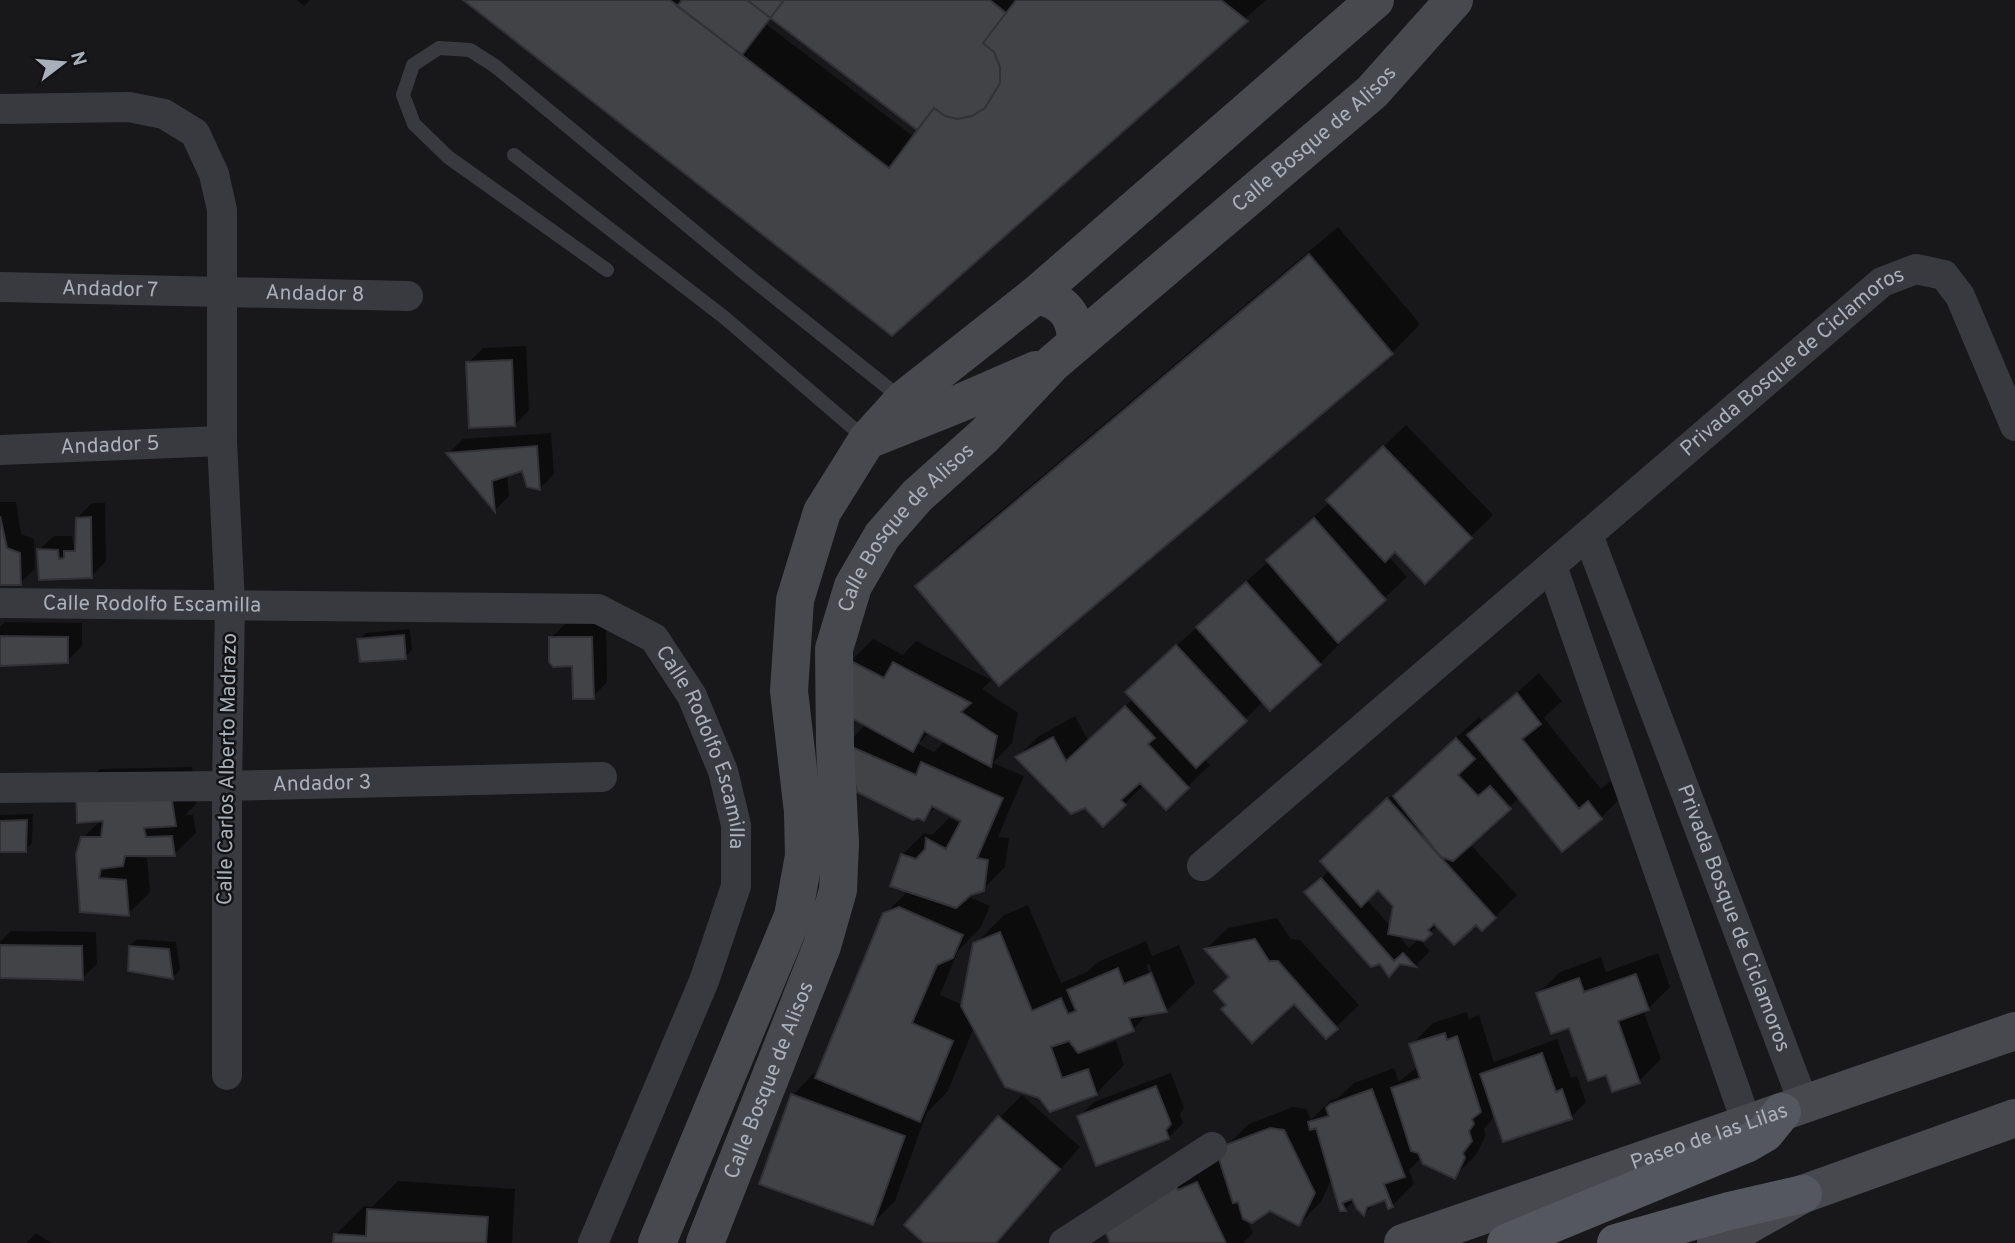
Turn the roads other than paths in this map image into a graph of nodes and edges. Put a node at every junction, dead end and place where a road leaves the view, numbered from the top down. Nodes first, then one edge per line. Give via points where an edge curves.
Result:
1 (1375, 0) edge
2 (1454, 0) edge
3 (0, 109) edge
4 (514, 155) dead end
5 (607, 270) dead end
6 (0, 287) edge
7 (221, 293) junction
8 (1036, 295) junction
9 (408, 296) dead end
10 (1065, 353) junction
11 (903, 400) junction
12 (2015, 426) edge
13 (867, 440) junction
14 (222, 441) junction
15 (0, 450) edge
16 (1588, 535) junction
17 (1552, 566) junction
18 (0, 603) edge
19 (230, 604) junction
20 (601, 777) dead end
21 (227, 786) junction
22 (0, 788) edge
23 (1202, 866) dead end
24 (2015, 1031) edge
25 (227, 1075) dead end
26 (1778, 1113) junction
27 (2015, 1118) edge
28 (1212, 1147) dead end
29 (1803, 1194) junction
30 (593, 1243) edge
31 (657, 1243) edge
32 (705, 1243) edge
33 (1063, 1243) edge
34 (1403, 1243) edge
35 (1506, 1243) edge
36 (1616, 1243) edge
37 (1716, 1243) edge

1 - 8 street, Calle Bosque de Alisos
2 - 10 street, Calle Bosque de Alisos via 1372,92
3 - 7 street, Calle Carlos Alberto Madrazo via 130,107 164,114 195,133 214,174 222,210
4 - 13 lane via 725,318
5 - 11 lane via 448,157 414,124 403,94 413,65 439,47 470,50 495,66
6 - 7 street, Andador 7
7 - 9 street, Andador 8
7 - 14 street, Calle Carlos Alberto Madrazo
8 - 10 street via 1062,304 1071,315 1076,328
8 - 11 street, Calle Bosque de Alisos
10 - 13 street via 961,403
10 - 32 street, Calle Bosque de Alisos via 917,496 882,536 853,586 834,649 838,890 822,946
11 - 13 street, Calle Bosque de Alisos
12 - 16 street, Privada Bosque de Ciclamoros via 1961,296 1944,275 1916,269 1882,282
13 - 31 street, Calle Bosque de Alisos via 822,512 794,600 789,691 804,856 793,916
14 - 15 street, Andador 5
14 - 19 street, Calle Carlos Alberto Madrazo
16 - 17 street, Privada Bosque de Ciclamoros
16 - 26 street, Privada Bosque de Ciclamoros
17 - 23 street, Privada Bosque de Ciclamoros
17 - 26 street
18 - 19 street, Calle Rodolfo Escamilla
19 - 21 street, Calle Carlos Alberto Madrazo
19 - 30 street, Calle Rodolfo Escamilla via 597,609 654,638 692,696 723,771 736,825 736,886 704,981
20 - 21 street, Andador 3
21 - 22 street, Andador 3
21 - 25 street, Calle Carlos Alberto Madrazo
24 - 26 street, Paseo de las Lilas
26 - 34 street, Paseo de las Lilas
26 - 35 main road via 1765,1133 1746,1144
27 - 29 street
28 - 33 street
29 - 36 main road
29 - 37 street

